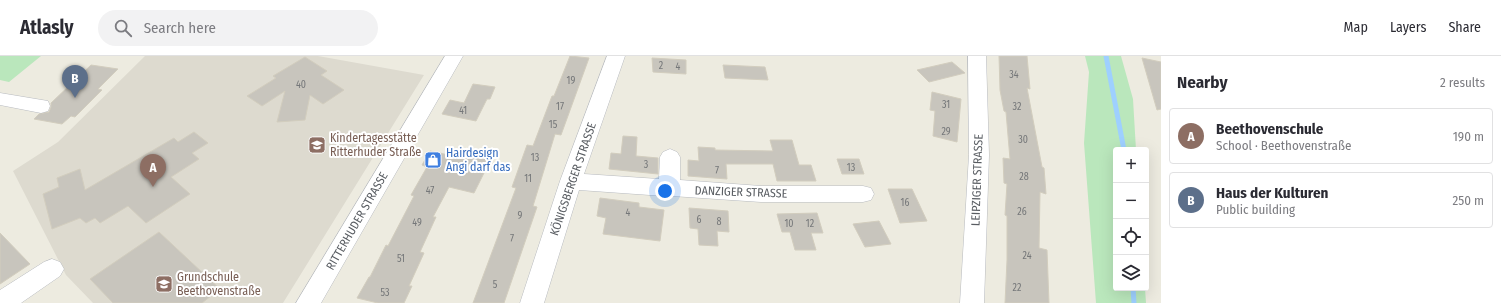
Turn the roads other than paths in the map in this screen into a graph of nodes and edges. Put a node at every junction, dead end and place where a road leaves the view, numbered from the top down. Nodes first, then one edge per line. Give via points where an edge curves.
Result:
1 (454, 56) edge
2 (616, 56) edge
3 (977, 56) edge
4 (0, 98) edge
5 (41, 106) dead end
6 (670, 157) dead end
7 (571, 181) junction
8 (668, 189) junction
9 (863, 194) dead end
10 (52, 269) dead end
11 (2, 303) edge
12 (308, 303) edge
13 (532, 303) edge
14 (972, 303) edge

1 - 12 street, RITTERHUDER STRASSE
2 - 7 street, KÖNIGSBERGER STRASSE
3 - 14 street, LEIPZIGER STRASSE via 979,155
4 - 5 street
6 - 8 street
7 - 8 street, DANZIGER STRASSE
7 - 13 street, KÖNIGSBERGER STRASSE
8 - 9 street, DANZIGER STRASSE via 761,194
10 - 11 street

